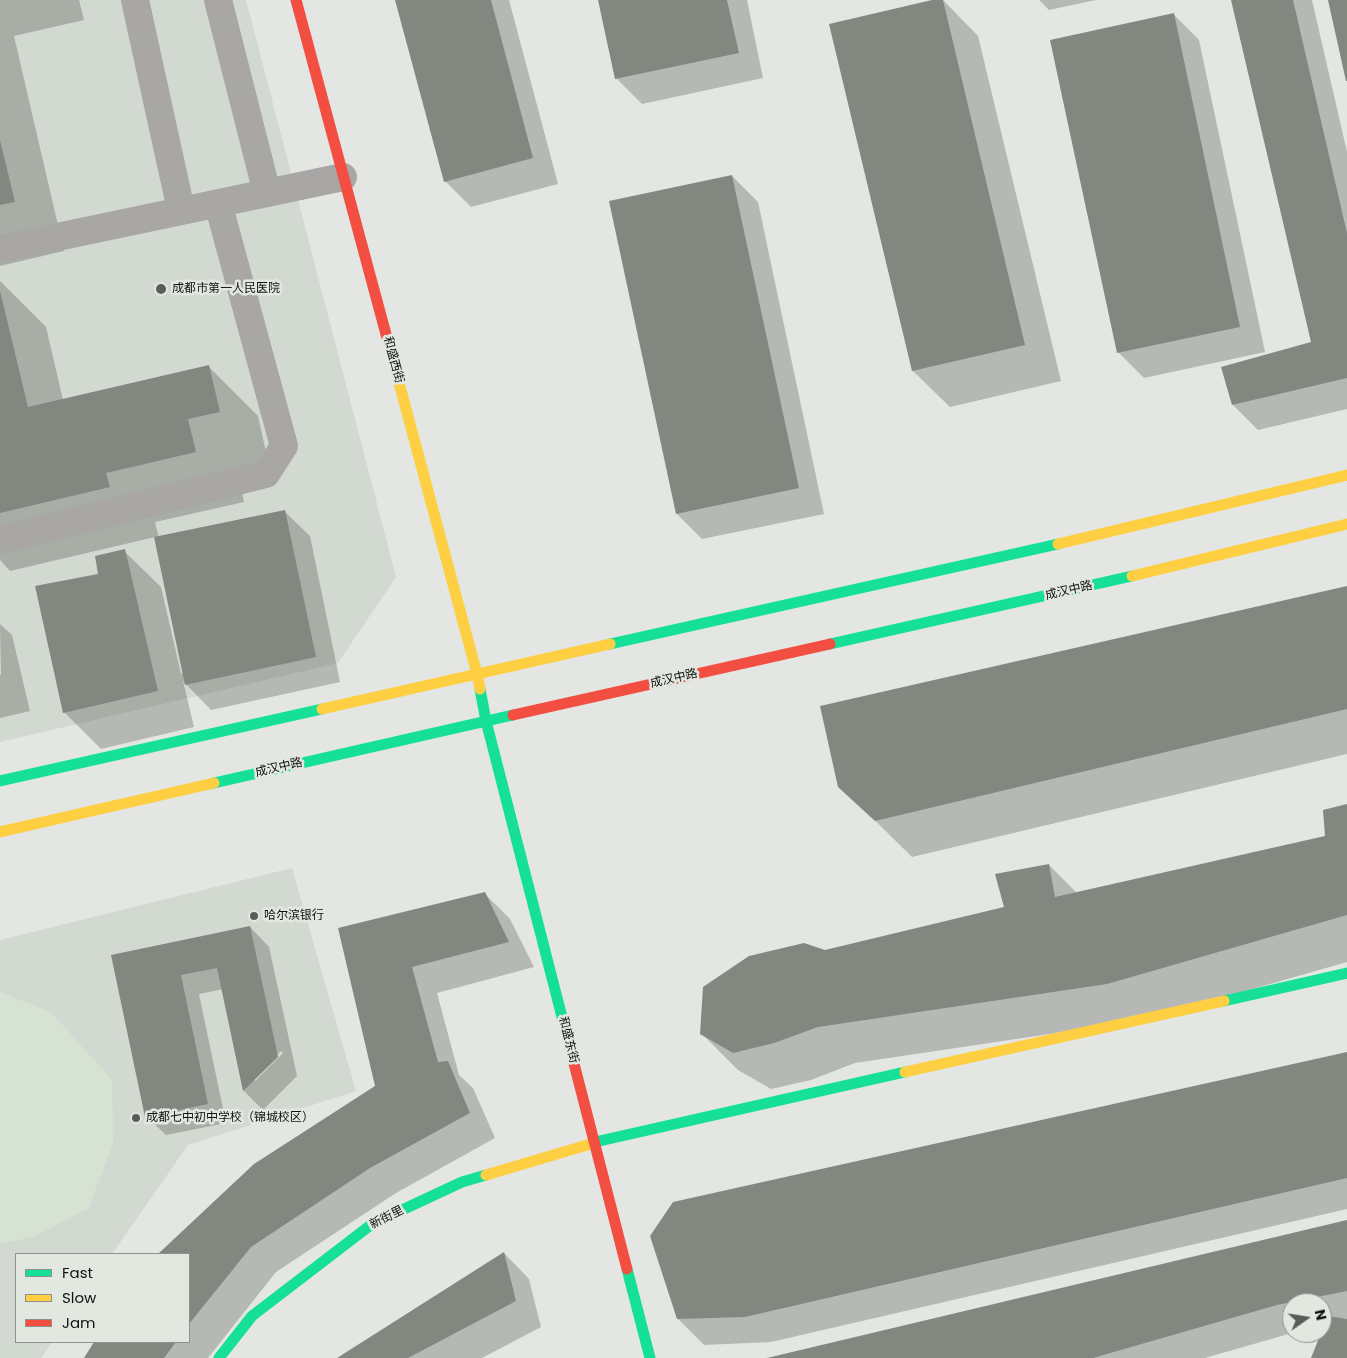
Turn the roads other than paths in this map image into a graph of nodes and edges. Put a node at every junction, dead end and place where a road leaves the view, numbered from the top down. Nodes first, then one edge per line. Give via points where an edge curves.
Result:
1 (135, 0) edge
2 (218, 0) edge
3 (296, 0) edge
4 (343, 177) junction
5 (267, 193) junction
6 (218, 203) junction
7 (181, 210) junction
8 (0, 249) edge
9 (1347, 474) edge
10 (1347, 524) edge
11 (0, 540) edge
12 (477, 674) junction
13 (486, 721) junction
14 (0, 781) edge
15 (0, 832) edge
16 (1347, 972) edge
17 (594, 1143) junction
18 (219, 1358) edge
19 (650, 1358) edge

1 - 7 street
2 - 5 street
3 - 4 main road, 和盛西街
4 - 5 street
4 - 12 main road, 和盛西街
5 - 6 street
6 - 7 street
6 - 11 street via 284,446 266,474
7 - 8 street
9 - 12 main road via 1088,537
10 - 13 main road, 成汉中路 via 1090,586
12 - 13 main road, 和盛西街
12 - 14 main road
13 - 15 main road, 成汉中路
13 - 17 main road, 和盛东街
16 - 17 main road, 新街里
17 - 18 main road, 新街里 via 462,1182 372,1224 252,1316
17 - 19 main road, 和盛东街

